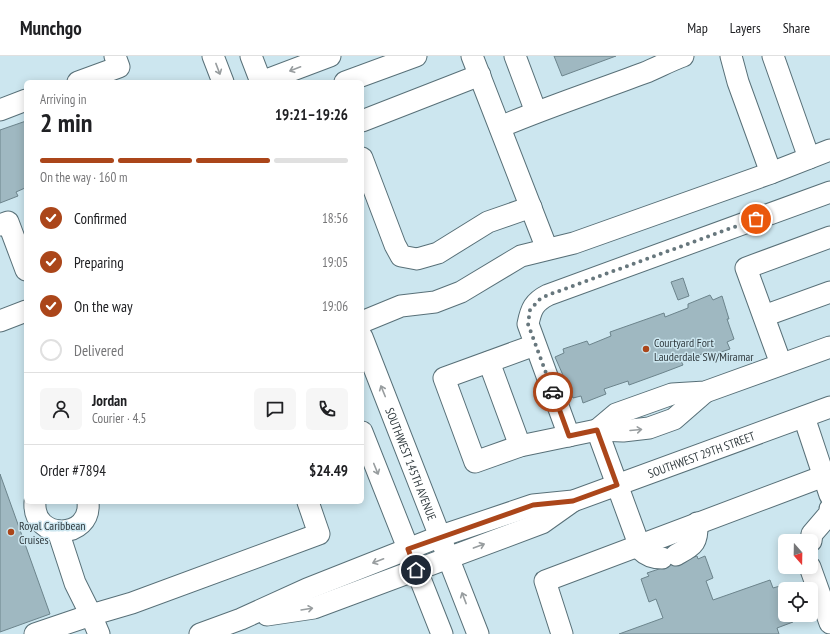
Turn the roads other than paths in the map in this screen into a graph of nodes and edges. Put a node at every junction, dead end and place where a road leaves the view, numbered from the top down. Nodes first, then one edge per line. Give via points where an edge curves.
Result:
1 (115, 56) edge
2 (213, 56) edge
3 (251, 56) edge
4 (330, 56) edge
5 (416, 56) edge
6 (472, 56) edge
7 (515, 56) edge
8 (683, 56) edge
9 (731, 56) edge
10 (774, 56) edge
11 (373, 63) edge
12 (480, 75) junction
13 (89, 80) edge
14 (222, 80) edge
15 (260, 80) edge
16 (266, 80) edge
17 (348, 80) edge
18 (24, 101) edge
19 (0, 110) edge
20 (536, 112) junction
21 (364, 120) edge
22 (500, 127) junction
23 (830, 150) edge
24 (809, 158) junction
25 (364, 163) edge
26 (771, 173) junction
27 (830, 192) edge
28 (531, 207) junction
29 (0, 225) edge
30 (830, 237) edge
31 (547, 249) junction
32 (24, 265) edge
33 (830, 292) edge
34 (24, 312) edge
35 (764, 316) junction
36 (0, 321) edge
37 (364, 321) edge
38 (364, 342) edge
39 (535, 345) junction
40 (830, 347) edge
41 (490, 362) junction
42 (781, 364) junction
43 (830, 407) edge
44 (804, 417) junction
45 (597, 430) junction
46 (569, 436) junction
47 (364, 437) edge
48 (520, 446) junction
49 (824, 476) junction
50 (617, 485) junction
51 (830, 495) edge
52 (573, 501) junction
53 (35, 504) edge
54 (88, 504) edge
55 (309, 504) edge
56 (830, 509) edge
57 (697, 523) junction
58 (58, 531) junction
59 (812, 534) edge
60 (441, 536) junction
61 (639, 545) junction
62 (408, 549) junction
63 (449, 558) junction
64 (416, 570) junction
65 (812, 574) edge
66 (91, 615) junction
67 (241, 619) junction
68 (830, 623) edge
69 (34, 634) edge
70 (99, 634) edge
71 (200, 634) edge
72 (442, 634) edge
73 (478, 634) edge
74 (562, 634) edge

1 - 13 street via 119,67
2 -> 14 street
3 - 15 street
4 -> 16 street
5 - 11 street
6 - 12 street
7 - 20 street
8 - 20 street
9 - 26 street
10 - 24 street
11 - 17 street
12 - 21 street
12 - 22 street
18 - 19 street
20 - 22 street
22 - 28 street
23 - 24 street
24 - 26 street
25 - 28 street via 401,256 417,259 438,253 488,222
26 - 31 street via 574,242
27 - 39 street via 540,299 530,310 528,324
28 - 31 street
29 - 32 street via 8,222
30 - 35 street via 746,268
31 - 37 street via 521,256 461,292 435,302 401,306
33 - 35 street
34 - 36 street
35 - 42 street
60 -> 38 street, SOUTHWEST 145TH AVENUE
39 - 41 street
39 - 46 street
40 - 42 street
41 - 48 street
41 - 48 street via 444,378 475,462
42 - 45 street via 705,392 672,394 616,414
43 - 44 street, SOUTHWEST 29TH STREET
44 - 49 street
44 - 50 street, SOUTHWEST 29TH STREET
45 - 46 street
45 - 50 street
46 - 48 street
47 -> 62 street
49 - 51 street
49 - 57 street
50 - 52 street, SOUTHWEST 29TH STREET
50 - 61 street
52 - 60 street, SOUTHWEST 29TH STREET via 533,505
63 -> 52 street, SOUTHWEST 29TH STREET via 542,523
53 - 58 street via 40,520
54 - 58 street via 88,512 78,526
55 - 66 street via 319,534 132,603
56 - 59 street via 830,513
57 - 61 street
57 - 61 street via 696,540 692,545 669,557 654,558 641,550
58 - 66 street via 75,583
60 - 62 street, SOUTHWEST 29TH STREET
60 - 63 street, SOUTHWEST 145TH AVENUE
61 - 74 street via 545,581
62 - 64 street
62 -> 67 street, SOUTHWEST 29TH STREET via 307,589
63 - 64 street, SOUTHWEST 29TH STREET
73 -> 63 street, SOUTHWEST 145TH AVENUE
67 -> 64 street, SOUTHWEST 29TH STREET via 314,608
64 - 72 street
65 - 68 street
66 - 69 street
66 - 70 street
67 - 71 street

